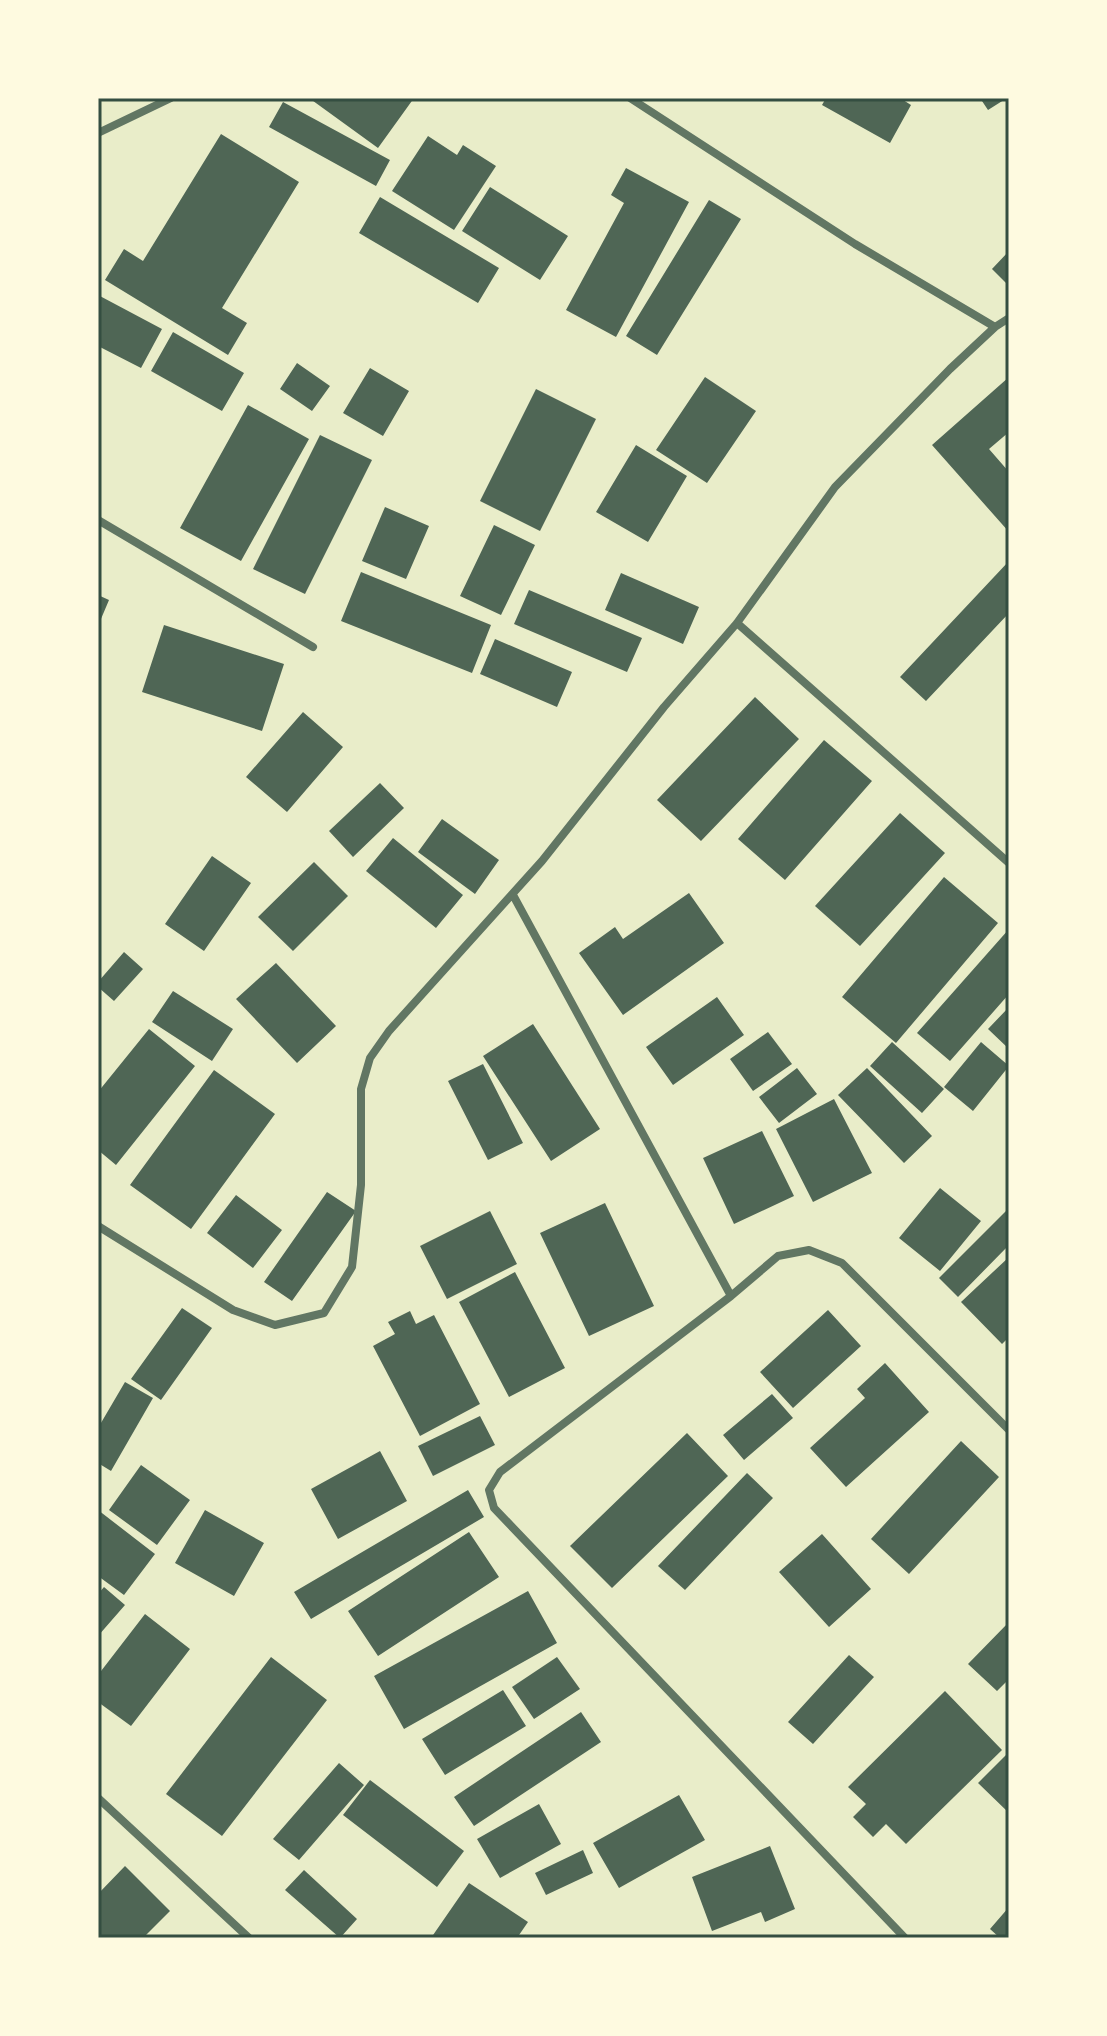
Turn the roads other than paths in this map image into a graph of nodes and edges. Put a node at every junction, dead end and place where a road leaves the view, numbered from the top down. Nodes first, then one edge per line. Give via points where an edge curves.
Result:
1 (171, 98) edge
2 (630, 98) edge
3 (98, 133) edge
4 (1009, 318) edge
5 (995, 327) junction
6 (98, 520) edge
7 (737, 623) junction
8 (313, 647) dead end
9 (1009, 863) edge
10 (513, 895) junction
11 (98, 1226) edge
12 (731, 1296) junction
13 (1009, 1430) edge
14 (98, 1798) edge
15 (249, 1938) edge
16 (905, 1938) edge

1 - 3 street
2 - 5 street via 855,244
4 - 5 street
5 - 7 street via 835,487
6 - 8 street
7 - 9 street
7 - 10 street
10 - 11 street via 370,1058 361,1089 361,1185 352,1267 324,1313 275,1325 233,1310
10 - 12 street
12 - 13 street via 778,1256 809,1250 842,1263
12 - 16 street via 500,1472 489,1490 494,1508
14 - 15 street

